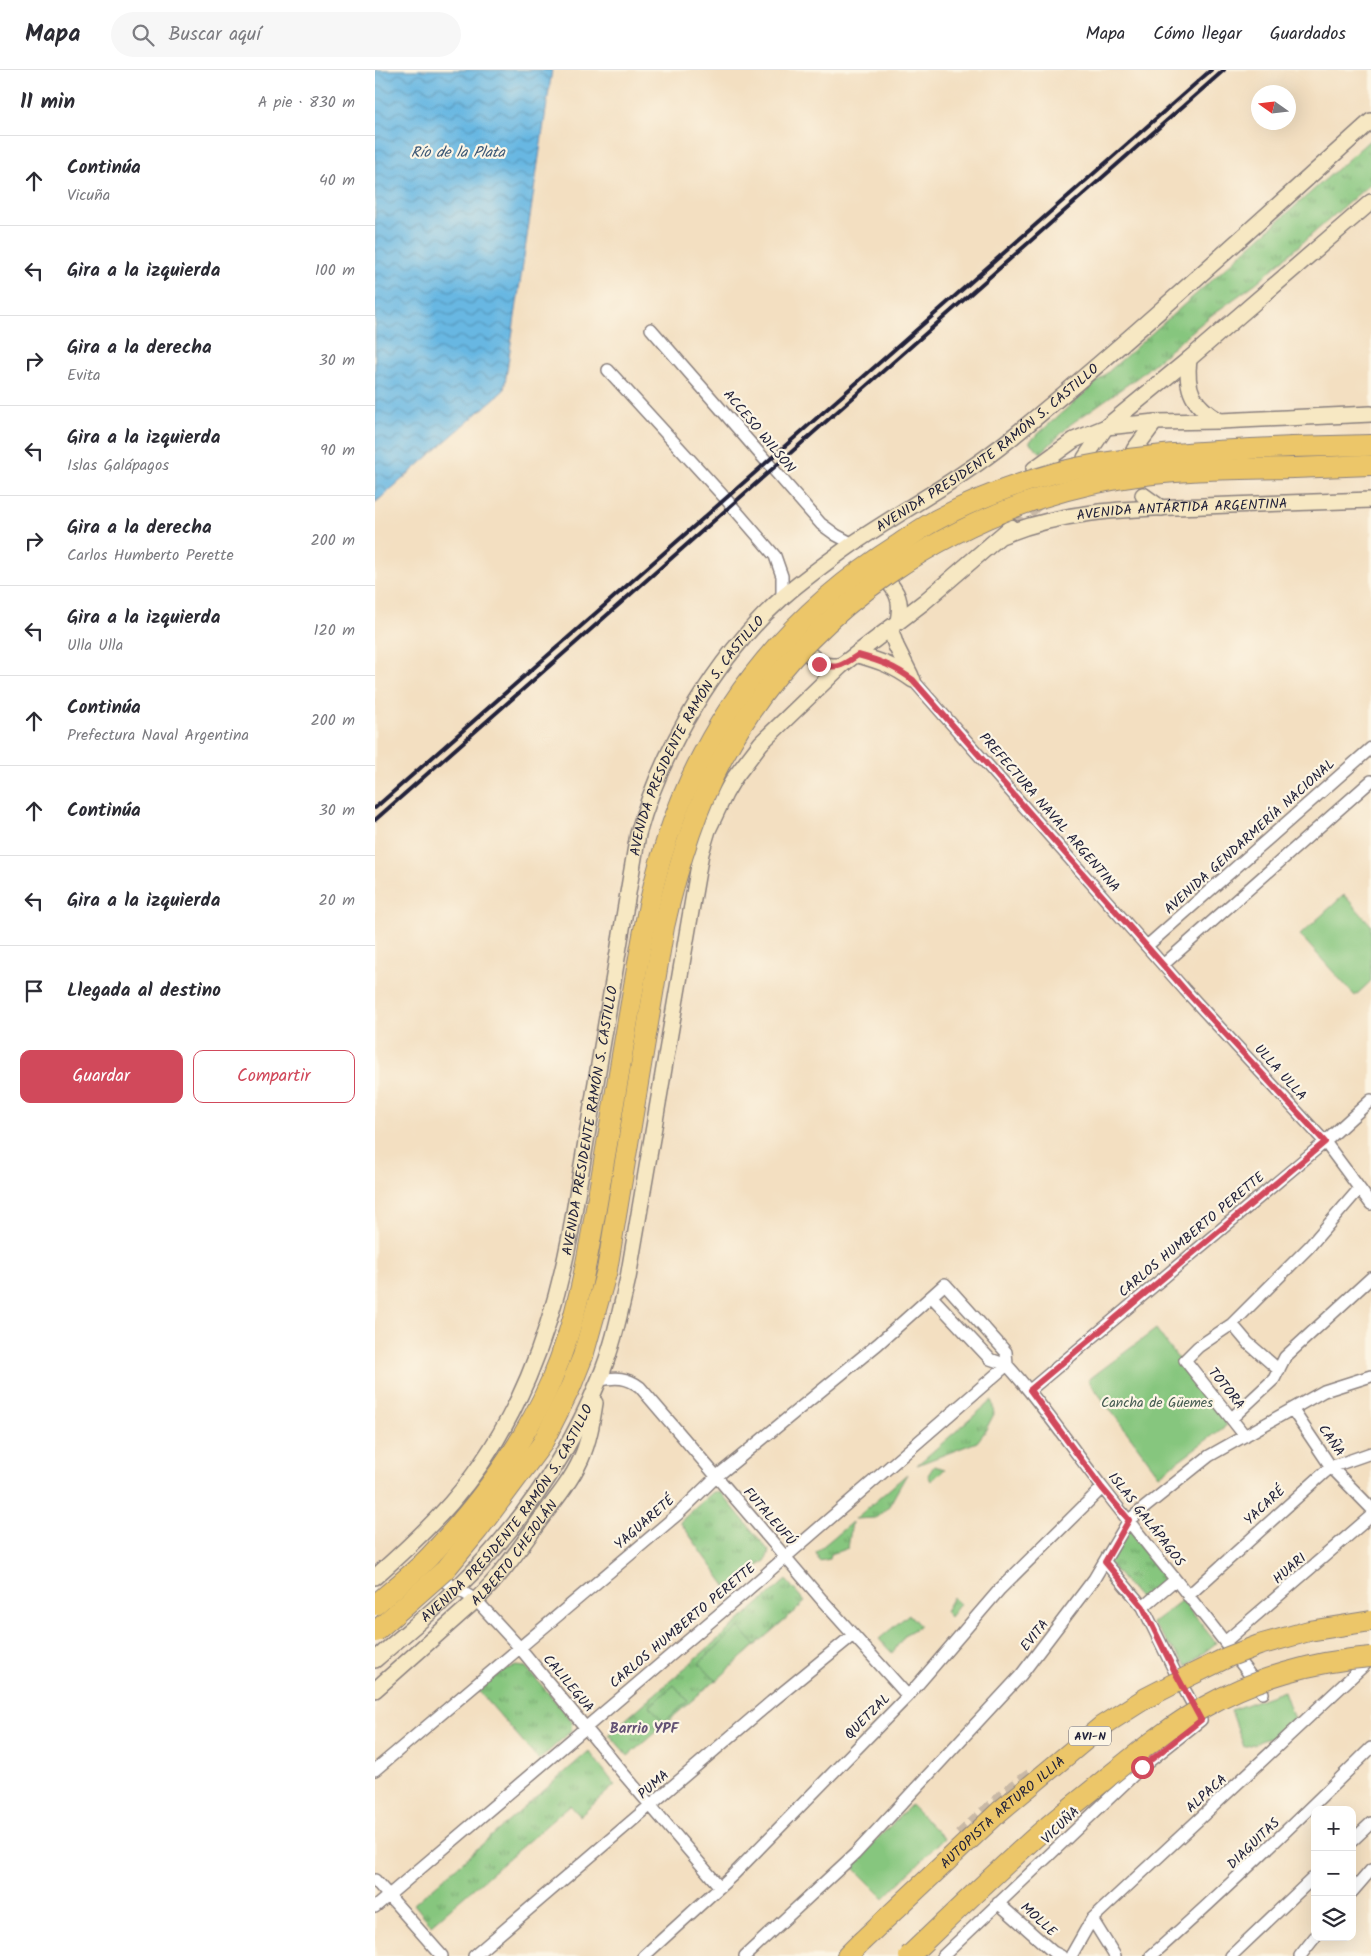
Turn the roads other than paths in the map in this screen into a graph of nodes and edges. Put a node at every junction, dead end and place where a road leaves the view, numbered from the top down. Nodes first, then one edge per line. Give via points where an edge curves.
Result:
1 (1371, 121) edge
2 (1371, 202) edge
3 (651, 329) dead end
4 (1189, 359) junction
5 (608, 370) dead end
6 (1371, 414) edge
7 (1220, 421) junction
8 (1155, 422) junction
9 (1106, 427) junction
10 (1371, 445) edge
11 (1134, 450) dead end
12 (1085, 458) dead end
13 (1371, 465) edge
14 (1033, 469) dead end
15 (1143, 495) dead end
16 (1371, 500) edge
17 (1161, 508) junction
18 (1011, 526) tunnel mouth
19 (998, 538) junction
20 (853, 544) junction
21 (890, 584) dead end
22 (782, 598) junction
23 (894, 624) junction
24 (810, 655) dead end
25 (858, 655) junction
26 (842, 666) junction
27 (913, 680) junction
28 (1371, 748) edge
29 (1371, 781) edge
30 (1147, 946) junction
31 (1164, 964) junction
32 (1371, 1100) edge
33 (1325, 1142) junction
34 (1359, 1189) junction
35 (1371, 1204) edge
36 (1371, 1278) edge
37 (932, 1298) junction
38 (1232, 1324) junction
39 (1007, 1365) junction
40 (1279, 1370) junction
41 (1371, 1376) edge
42 (600, 1380) junction
43 (1030, 1390) junction
44 (1292, 1409) junction
45 (1232, 1418) junction
46 (1245, 1436) junction
47 (1371, 1453) edge
48 (1331, 1467) junction
49 (717, 1477) junction
50 (1102, 1488) junction
51 (1371, 1508) edge
52 (1129, 1520) junction
53 (1369, 1520) edge
54 (785, 1557) junction
55 (1105, 1562) junction
56 (375, 1577) edge
57 (442, 1580) dead end
58 (1175, 1580) junction
59 (457, 1588) junction
60 (1188, 1596) junction
61 (476, 1600) junction
62 (375, 1605) edge
63 (1143, 1607) junction
64 (1371, 1621) edge
65 (375, 1632) edge
66 (853, 1635) junction
67 (1226, 1641) junction
68 (519, 1648) junction
69 (1371, 1658) edge
70 (375, 1660) edge
71 (375, 1690) edge
72 (1263, 1693) dead end
73 (908, 1696) junction
74 (586, 1727) junction
75 (1371, 1748) edge
76 (375, 1770) edge
77 (651, 1806) junction
78 (1371, 1823) edge
79 (1356, 1837) edge
80 (1371, 1870) edge
81 (375, 1880) edge
82 (1311, 1880) edge
83 (720, 1887) junction
84 (1356, 1887) edge
85 (388, 1895) junction
86 (999, 1903) junction
87 (375, 1906) edge
88 (1092, 1919) junction
89 (1312, 1941) edge
90 (442, 1956) edge
91 (474, 1956) edge
92 (644, 1956) edge
93 (745, 1956) edge
94 (847, 1956) edge
95 (909, 1956) edge
96 (943, 1956) edge
97 (1061, 1956) edge
98 (1071, 1956) edge
99 (1115, 1956) edge
100 (1151, 1956) edge
101 (1231, 1956) edge
102 (1300, 1956) edge

1 - 20 main road, AVENIDA PRESIDENTE RAMÓN S. CASTILLO via 995,451
2 - 4 main road
3 - 20 street, ACCESO WILSON via 821,524
4 - 7 main road via 1188,386 1196,403
4 - 9 main road
5 - 22 street via 775,556 782,576
6 - 7 main road
7 - 8 main road
8 - 9 main road
8 - 11 main road
9 - 12 main road
9 - 14 main road via 1074,440
10 - 62 highway, bridge via 1171,454 1111,461 1023,483 938,519 873,560 822,601 768,655 731,704 701,757 670,828 644,930 587,1264 553,1378 527,1431 500,1472 428,1558
13 - 65 highway, bridge via 1144,475 1066,491 1005,510 959,530 876,583 814,635 769,687 724,756 693,824 678,871 665,927 607,1270 583,1356 571,1386 542,1444 479,1530 445,1570
15 - 17 main road
16 - 17 main road, AVENIDA ANTÁRTIDA ARGENTINA
17 - 19 main road, AVENIDA ANTÁRTIDA ARGENTINA via 1060,517 1025,526
18 - 19 main road, AVENIDA PRESIDENTE RAMÓN S. CASTILLO
19 - 23 main road, AVENIDA PRESIDENTE RAMÓN S. CASTILLO
20 - 22 main road, AVENIDA PRESIDENTE RAMÓN S. CASTILLO
21 - 23 main road via 900,600
22 - 56 main road, AVENIDA PRESIDENTE RAMÓN S. CASTILLO via 755,626 703,693 682,726 645,808 632,860 561,1283 538,1356 505,1424 477,1468 451,1502
23 - 25 main road, AVENIDA PRESIDENTE RAMÓN S. CASTILLO
23 - 27 main road via 904,663
24 - 26 main road via 819,664 831,668
25 - 26 main road, AVENIDA PRESIDENTE RAMÓN S. CASTILLO
25 - 27 main road via 897,668
26 - 42 main road, AVENIDA PRESIDENTE RAMÓN S. CASTILLO via 775,728 748,758 725,794 708,830 696,877 628,1278
27 - 30 street, PREFECTURA NAVAL ARGENTINA
28 - 30 street, AVENIDA GENDARMERÍA NACIONAL
29 - 31 street
30 - 31 street, PREFECTURA NAVAL ARGENTINA
31 - 33 street, ULLA ULLA
32 - 33 street, CARLOS HUMBERTO PERETTE
33 - 34 street, ULLA ULLA
33 - 43 street, CARLOS HUMBERTO PERETTE
34 - 35 street, ULLA ULLA
34 - 38 street via 1309,1247
36 - 40 street via 1285,1357
37 - 39 street, ISLAS GALÁPAGOS via 990,1359
37 - 39 street, ISLAS GALÁPAGOS via 945,1284 1006,1352
37 - 49 street, YAGUARETÉ
38 - 40 street
38 - 45 street, TOTORA via 1185,1360
39 - 43 street, ISLAS GALÁPAGOS
39 - 54 street, CARLOS HUMBERTO PERETTE
40 - 45 street via 1274,1380
41 - 44 street, EVITA via 1324,1392
42 - 49 street, FUTALEUFÚ via 622,1378 641,1387
42 - 59 main road, AVENIDA PRESIDENTE RAMÓN S. CASTILLO via 572,1440 550,1477 508,1532
42 - 61 main road, ALBERTO CHEJOLÁN via 581,1460 523,1544
43 - 50 street, ISLAS GALÁPAGOS
44 - 46 street, EVITA
44 - 48 street, CAÑA
45 - 46 street, TOTORA
46 - 52 street, EVITA via 1209,1456
47 - 48 street, YACARÉ
48 - 51 street, CAÑA
48 - 60 street, YACARÉ
49 - 54 street, FUTALEUFÚ
49 - 68 street, YAGUARETÉ via 678,1514
50 - 52 street, ISLAS GALÁPAGOS
50 - 73 street, QUETZAL via 1000,1589
52 - 55 street, EVITA
52 - 58 street, ISLAS GALÁPAGOS
53 - 67 street, HUARI
54 - 66 street, FUTALEUFÚ
54 - 74 street, CARLOS HUMBERTO PERETTE
55 - 63 street
55 - 93 street, EVITA via 1021,1675 855,1854
57 - 59 street, CALILEGUA
58 - 60 street, ISLAS GALÁPAGOS
58 - 63 street
59 - 61 street, CALILEGUA
59 - 70 main road, AVENIDA PRESIDENTE RAMÓN S. CASTILLO
60 - 67 street, ISLAS GALÁPAGOS
61 - 68 street, CALILEGUA
61 - 71 main road, ALBERTO CHEJOLÁN
63 - 86 street, VICUÑA via 1201,1720 1142,1767
64 - 94 highway, AUTOPISTA ARTURO ILLIA / AV1-N, bridge via 1309,1631 1259,1645 1146,1698 1103,1726 1000,1811
66 - 73 street, FUTALEUFÚ
66 - 77 street, PUMA
67 - 72 street, ISLAS GALÁPAGOS
68 - 74 street, CALILEGUA
68 - 76 street, YAGUARETÉ
69 - 88 street, ALPACA
69 - 95 highway, bridge via 1349,1658 1295,1670 1206,1706 1163,1734 1031,1841
73 - 83 street, QUETZAL
74 - 77 street, CALILEGUA
74 - 85 street, CARLOS HUMBERTO PERETTE
75 - 100 street, DIAGUITAS via 1308,1812
77 - 83 street, CALILEGUA
77 - 91 street, PUMA
78 - 79 street
80 - 84 street
81 - 85 street
82 - 101 street
83 - 92 street, QUETZAL
85 - 87 street, CARLOS HUMBERTO PERETTE
85 - 90 street
86 - 96 street, VICUÑA
86 - 97 street, MOLLE
88 - 98 street, ALPACA
88 - 99 street
89 - 102 street

